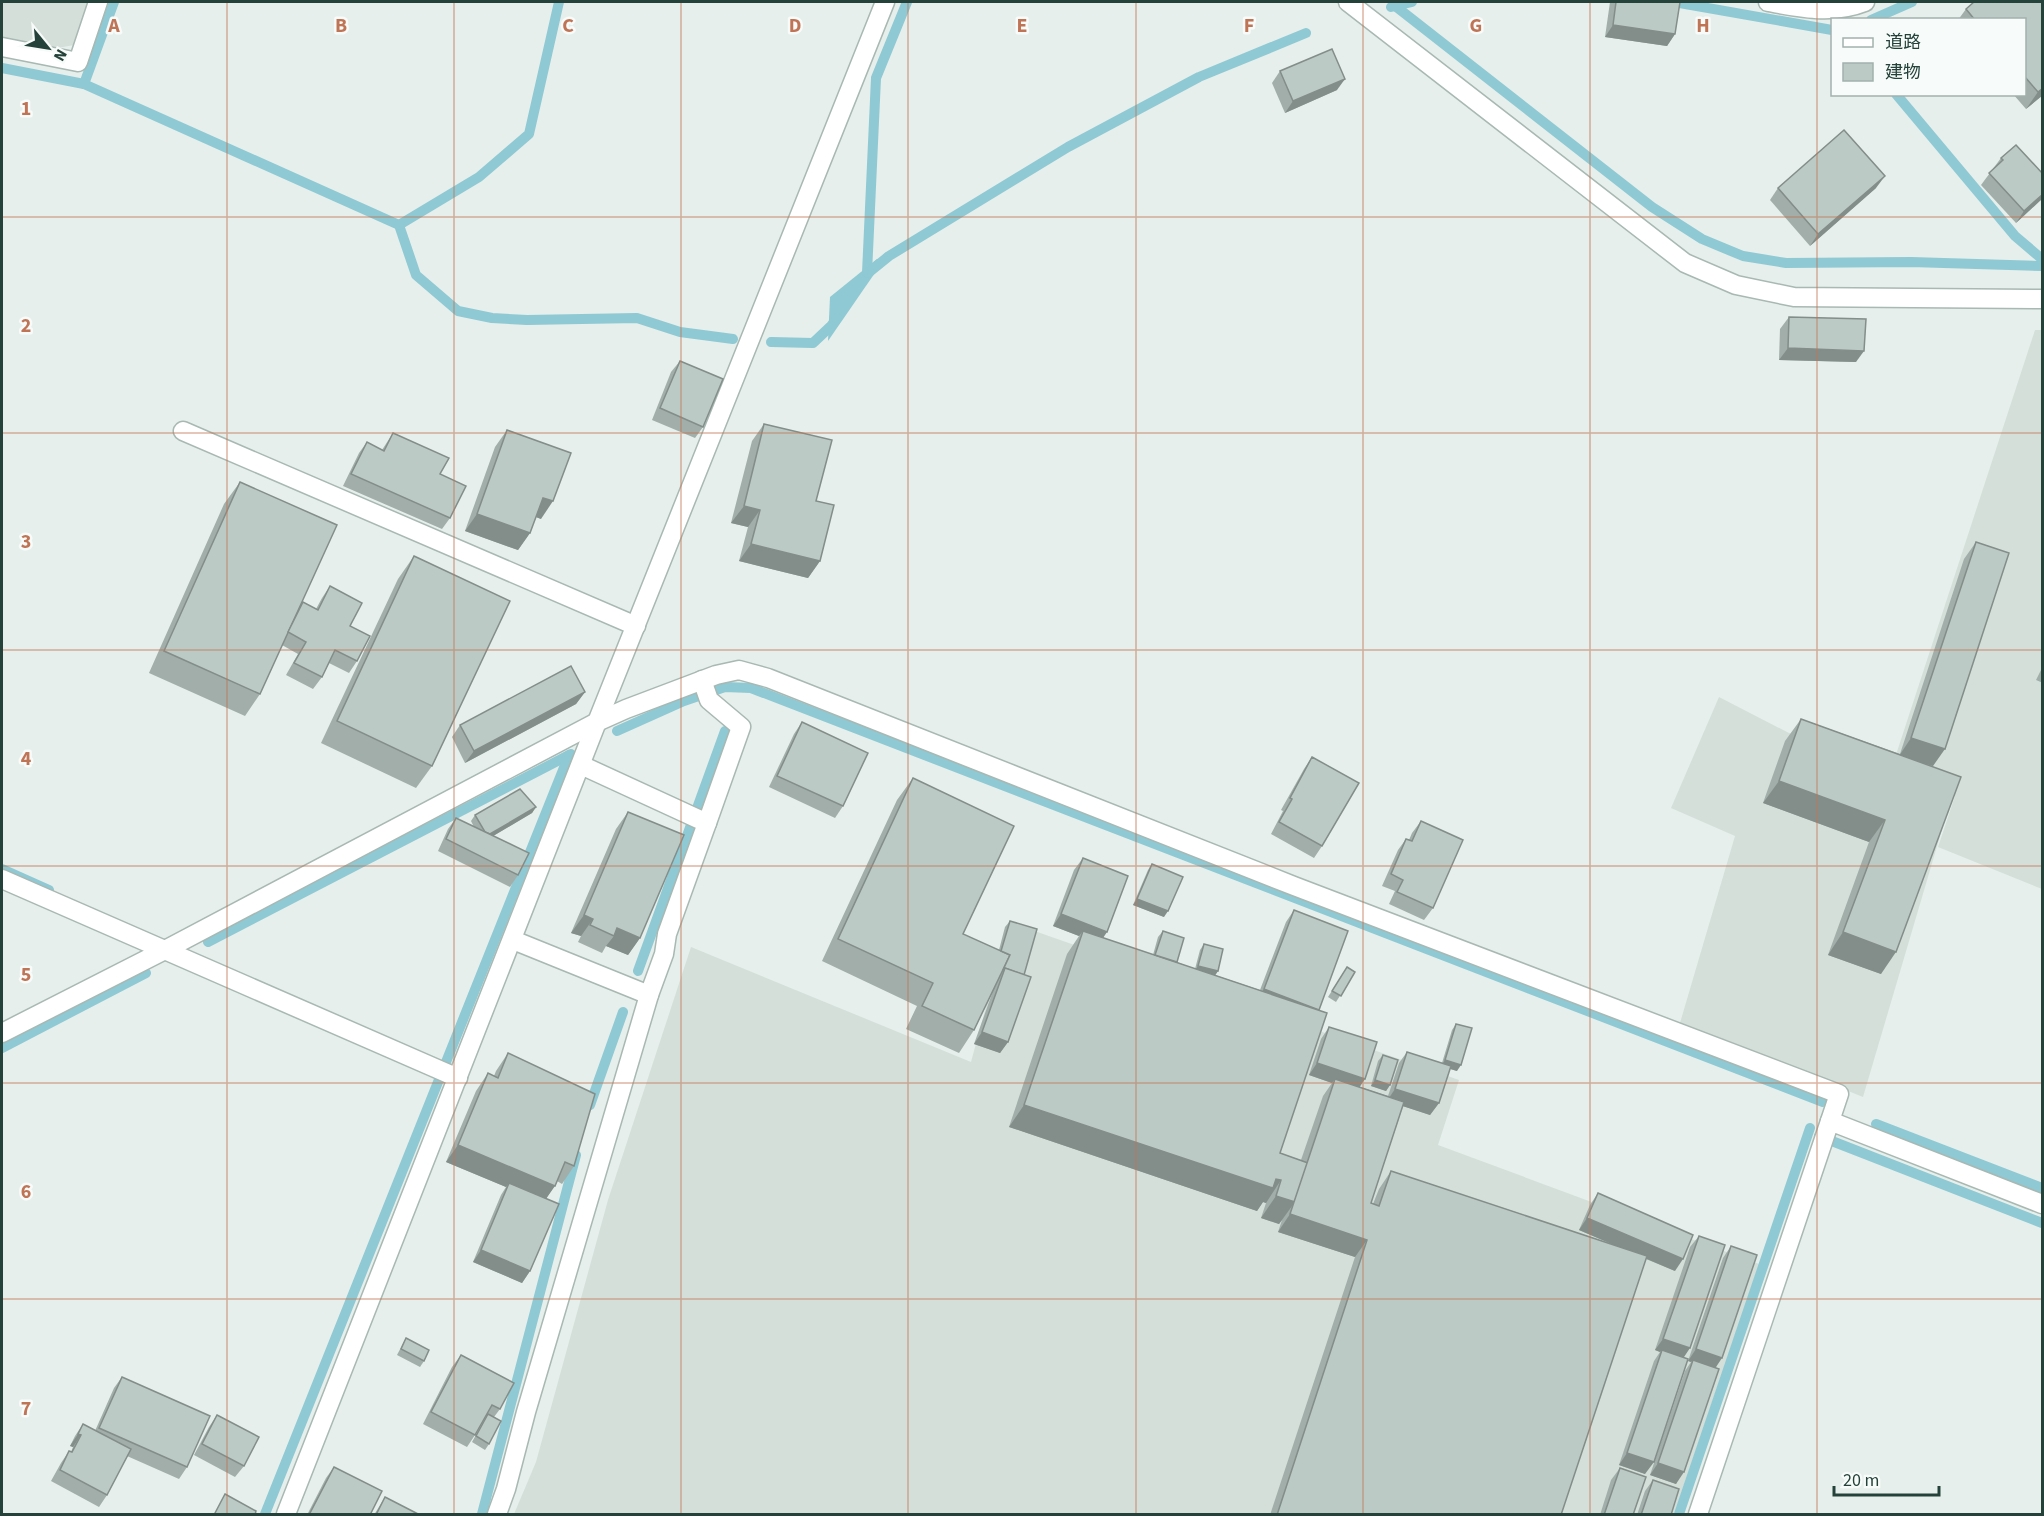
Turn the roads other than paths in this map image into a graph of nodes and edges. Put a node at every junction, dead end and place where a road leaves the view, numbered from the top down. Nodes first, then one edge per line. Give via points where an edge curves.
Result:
1 (98, 2) edge
2 (885, 2) edge
3 (1768, 2) edge
4 (1865, 2) edge
5 (1354, 3) edge
6 (2, 47) edge
7 (2043, 299) edge
8 (183, 431) dead end
9 (636, 626) junction
10 (706, 690) junction
11 (597, 722) junction
12 (581, 765) junction
13 (698, 819) junction
14 (2, 879) edge
15 (513, 940) junction
16 (163, 951) junction
17 (649, 995) junction
18 (2, 1033) edge
19 (448, 1073) junction
20 (1826, 1134) junction
21 (2043, 1204) edge
22 (286, 1515) edge
23 (497, 1515) edge
24 (1698, 1515) edge

1 - 6 street via 78,62
2 - 9 street
3 - 4 street via 1807,10 1833,10
5 - 7 street via 1695,268 1736,285 1794,297
8 - 9 street
9 - 11 street
10 - 11 street
10 - 13 street via 741,727
10 - 20 street via 739,670 768,678 1294,886 1839,1094
11 - 12 street
11 - 16 street
12 - 13 street
12 - 15 street
13 - 17 street via 664,954
14 - 16 street
15 - 17 street
15 - 19 street
16 - 18 street
16 - 19 street
17 - 23 street
19 - 22 street
20 - 21 street
20 - 24 street

